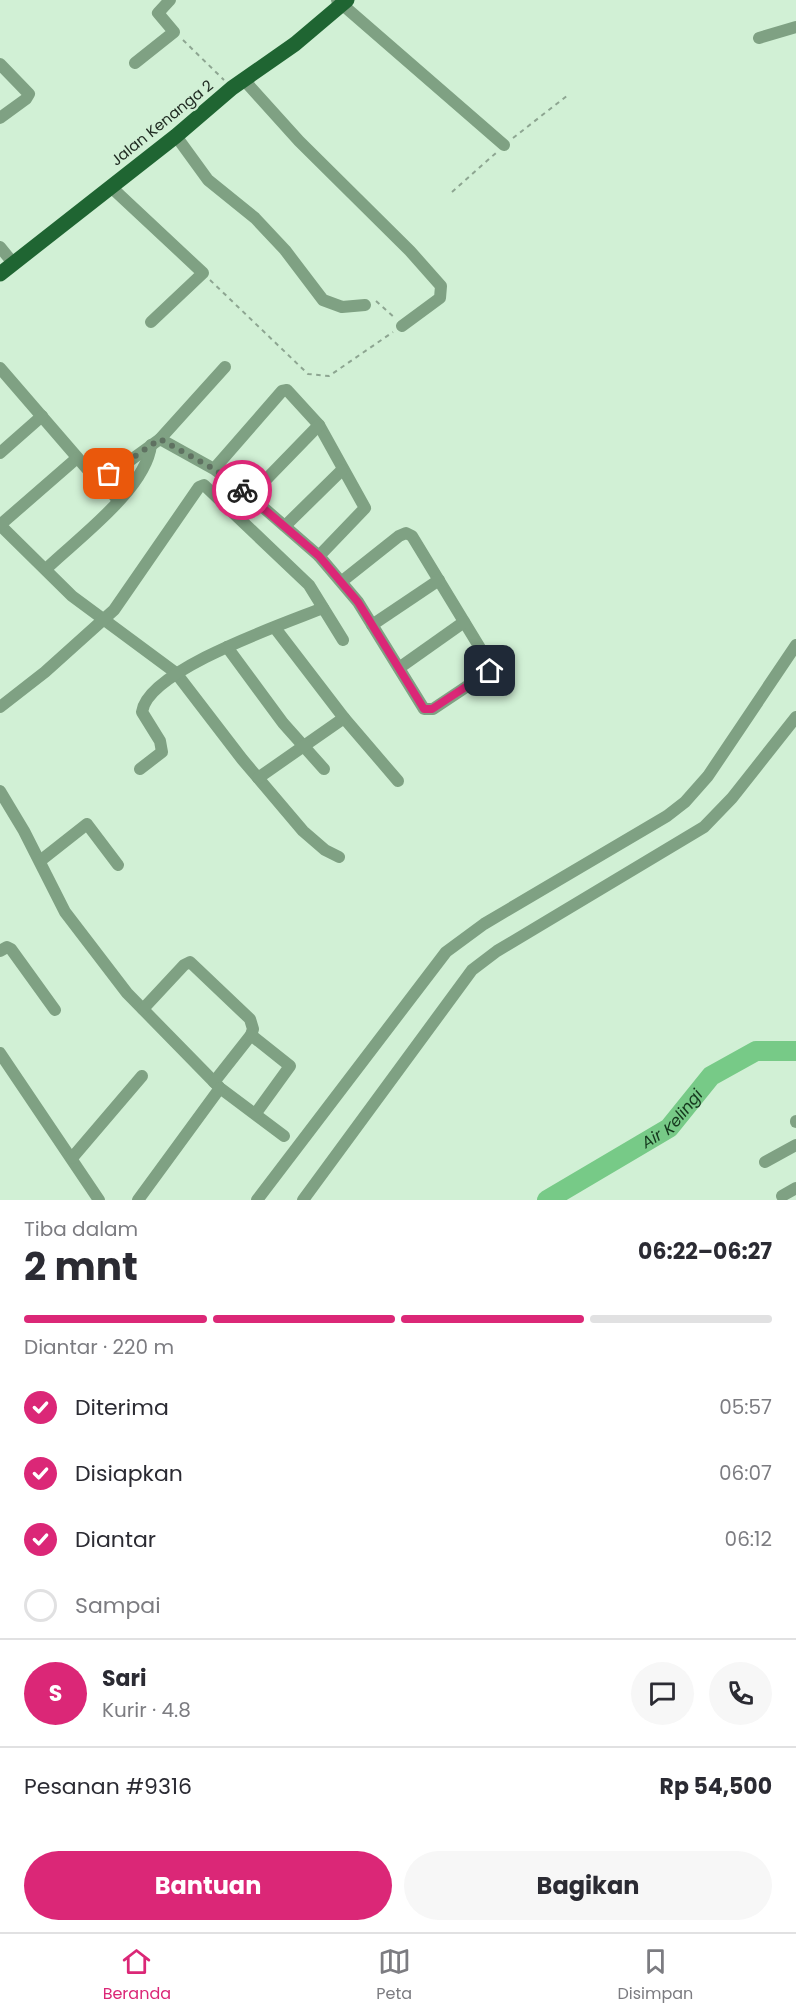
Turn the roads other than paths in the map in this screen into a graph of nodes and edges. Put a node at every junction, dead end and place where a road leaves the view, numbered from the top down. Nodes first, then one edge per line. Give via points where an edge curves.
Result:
1 (170, 0) edge
2 (342, 1) edge
3 (796, 27) edge
4 (759, 38) dead end
5 (135, 63) dead end
6 (0, 64) edge
7 (238, 84) junction
8 (0, 118) edge
9 (176, 136) junction
10 (504, 145) road end
11 (111, 187) junction
12 (0, 247) edge
13 (13, 263) junction
14 (0, 274) edge
15 (365, 305) road end
16 (151, 322) dead end
17 (402, 326) road end
18 (225, 367) dead end
19 (1, 370) edge
20 (42, 416) junction
21 (318, 425) junction
22 (155, 442) junction
23 (0, 453) edge
24 (77, 458) junction
25 (214, 469) junction
26 (342, 470) junction
27 (96, 475) junction
28 (250, 496) junction
29 (118, 500) junction
30 (0, 525) edge
31 (285, 526) junction
32 (319, 556) junction
33 (46, 569) junction
34 (438, 580) junction
35 (341, 582) junction
36 (323, 608) junction
37 (102, 619) junction
38 (464, 622) junction
39 (372, 624) junction
40 (274, 628) junction
41 (343, 640) dead end
42 (796, 645) edge
43 (227, 647) junction
44 (399, 668) junction
45 (176, 673) junction
46 (0, 707) edge
47 (796, 717) edge
48 (344, 718) junction
49 (305, 747) junction
50 (140, 769) dead end
51 (324, 769) dead end
52 (258, 778) junction
53 (398, 781) dead end
54 (0, 791) edge
55 (339, 857) dead end
56 (40, 861) junction
57 (118, 865) dead end
58 (0, 951) edge
59 (143, 1009) junction
60 (55, 1010) dead end
61 (251, 1035) junction
62 (0, 1053) edge
63 (142, 1076) dead end
64 (217, 1085) junction
65 (256, 1113) junction
66 (284, 1136) dead end
67 (796, 1145) edge
68 (72, 1158) junction
69 (765, 1162) dead end
70 (796, 1188) edge
71 (782, 1196) dead end
72 (99, 1200) edge
73 (138, 1200) edge
74 (257, 1200) edge
75 (303, 1200) edge

1 - 5 street via 158,14 174,32
2 - 7 main road, Jalan Kenanga 2 via 295,44
2 - 10 street
3 - 4 street
6 - 8 street via 29,94
7 - 9 main road, Jalan Kenanga 2
7 - 17 street via 441,286 440,298
9 - 11 main road, Jalan Kenanga 2
9 - 15 street via 208,180 255,218 323,300 342,307
11 - 13 main road, Jalan Kenanga 2
11 - 16 street via 203,273
12 - 13 street
13 - 14 main road, Jalan Kenanga 2
18 - 22 street
19 - 20 street
20 - 23 street
20 - 24 street
21 - 25 street via 284,390
21 - 26 street
21 - 28 street
22 - 25 street
22 - 27 street via 117,471
22 - 29 street via 143,471
24 - 27 street
24 - 30 street
25 - 28 street
26 - 31 street
26 - 32 street via 364,508
27 - 29 street
28 - 31 street
29 - 33 street
30 - 33 street
31 - 32 street
32 - 35 street
33 - 37 street
34 - 35 street via 412,536 405,533
34 - 38 street
34 - 39 street
35 - 39 street
36 - 37 street via 309,585 204,485 114,610
36 - 40 street
36 - 41 street
37 - 45 street
37 - 46 street
38 - 44 street
38 - 44 street via 491,666 487,674 428,710
39 - 44 street
40 - 43 street
40 - 48 street
42 - 74 street via 708,776 685,802 484,924 446,952
43 - 45 street
43 - 49 street
45 - 50 street via 142,708 162,747 159,755
45 - 52 street
47 - 75 street via 739,790 704,827 497,951 472,970
48 - 49 street
48 - 53 street
49 - 51 street
49 - 52 street
52 - 55 street via 303,831
54 - 56 street
56 - 57 street via 87,825
56 - 59 street via 65,912
58 - 60 street via 12,949
59 - 61 street via 190,962 250,1019
59 - 64 street
61 - 64 street
61 - 65 street via 290,1066
62 - 68 street
63 - 68 street
64 - 65 street
64 - 73 street
65 - 66 street
67 - 69 street
68 - 72 street
70 - 71 street

